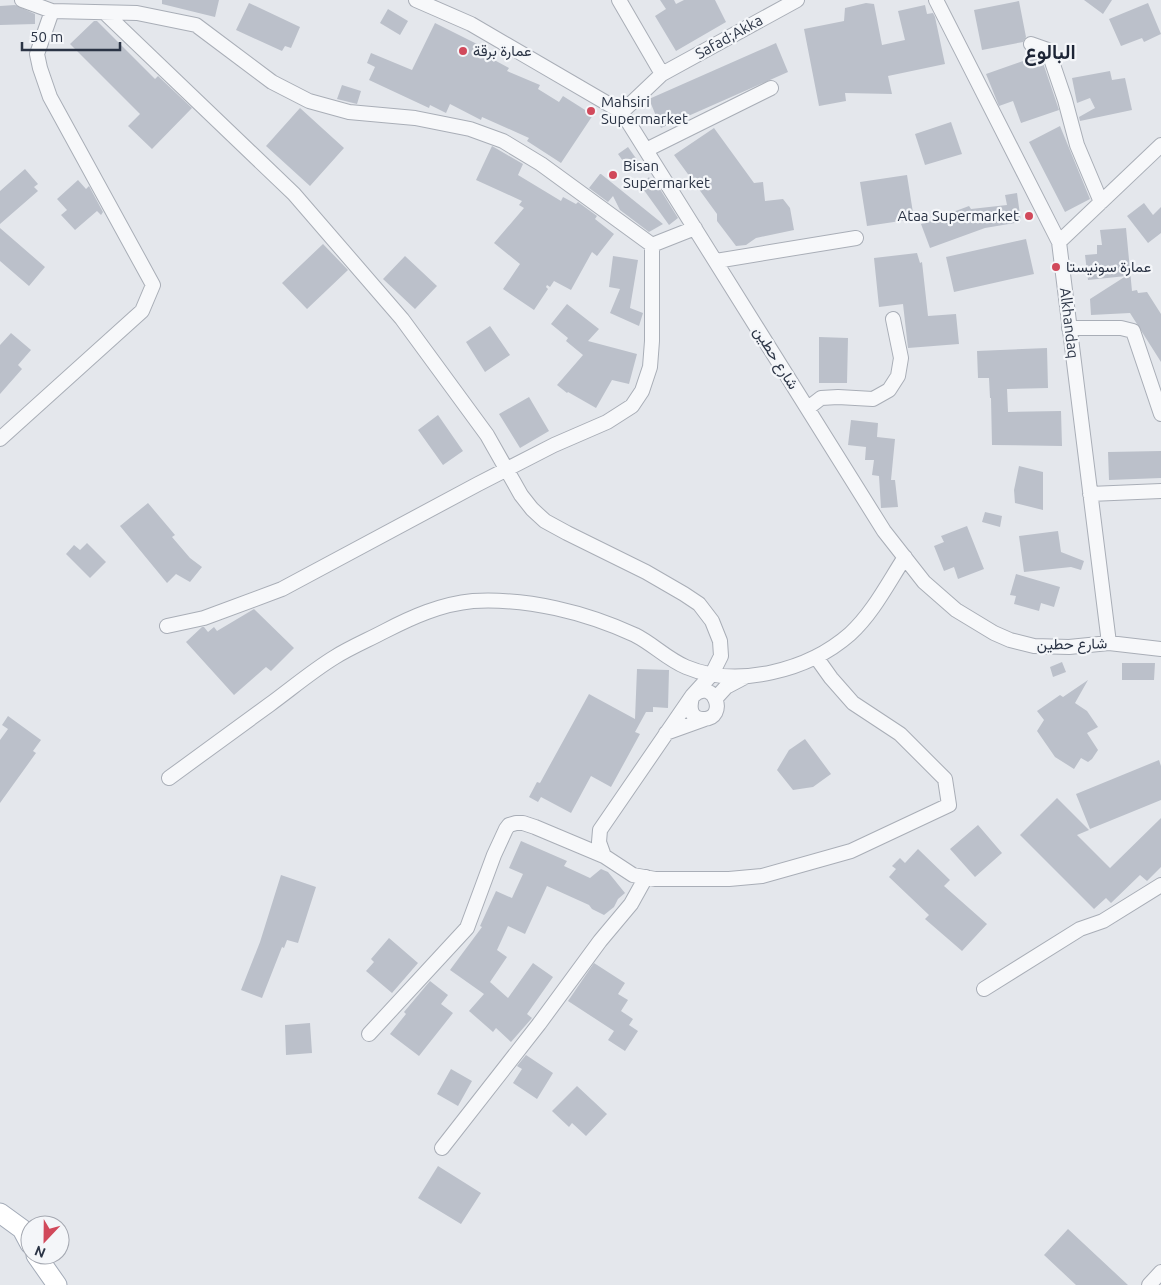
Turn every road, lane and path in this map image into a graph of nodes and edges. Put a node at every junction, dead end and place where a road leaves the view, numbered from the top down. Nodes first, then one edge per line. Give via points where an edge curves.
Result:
1 (22, 0) edge
2 (416, 0) edge
3 (619, 0) edge
4 (797, 0) edge
5 (936, 0) edge
6 (52, 11) junction
7 (106, 12) junction
8 (1031, 44) dead end
9 (662, 74) junction
10 (771, 88) dead end
11 (622, 112) junction
12 (1161, 145) edge
13 (646, 150) junction
14 (1101, 202) junction
15 (695, 228) junction
16 (856, 238) dead end
17 (1059, 242) junction
18 (652, 245) junction
19 (716, 261) junction
20 (893, 319) dead end
21 (1070, 328) junction
22 (808, 408) junction
23 (1161, 414) edge
24 (0, 439) edge
25 (507, 469) junction
26 (1161, 491) edge
27 (1090, 494) junction
28 (904, 557) junction
29 (167, 626) dead end
30 (1109, 643) junction
31 (1161, 649) edge
32 (816, 657) junction
33 (685, 667) junction
34 (712, 674) junction
35 (747, 676) junction
36 (692, 696) junction
37 (716, 698) junction
38 (705, 719) junction
39 (666, 733) junction
40 (169, 778) dead end
41 (600, 830) junction
42 (566, 840) junction
43 (604, 856) junction
44 (646, 877) junction
45 (1161, 885) edge
46 (984, 989) dead end
47 (370, 1034) dead end
48 (442, 1148) dead end
49 (0, 1213) edge
50 (20, 1228) edge
51 (43, 1265) edge
52 (1161, 1272) edge
53 (57, 1285) edge
54 (1149, 1285) edge

1 - 6 street
2 - 11 street, شارع حطين via 471,24
3 - 9 street
4 - 9 street, Safad;Akka
5 - 17 street, Alkhandaq
6 - 7 street
6 - 24 street via 37,54 50,97 153,285 142,311
7 - 18 street via 137,13 196,25 272,82 309,102 349,112 416,118 503,141 542,164
7 - 25 street via 294,194 402,319 487,434
8 - 14 street via 1048,50 1077,145
9 - 11 street, Safad;Akka
10 - 13 street
11 - 13 street, شارع حطين
12 - 14 street
13 - 15 street, شارع حطين
14 - 17 street
15 - 18 street
15 - 19 street, شارع حطين
16 - 19 street
17 - 21 street, Alkhandaq
18 - 25 street via 652,341 650,368 642,391 632,406 608,422
19 - 22 street, شارع حطين
20 - 22 street via 901,358 898,376 890,390 873,399 821,398
21 - 23 street via 1133,331
21 - 27 street, Alkhandaq
22 - 28 street, شارع حطين via 884,531
25 - 29 street via 282,589 204,618
25 - 34 street via 521,495 546,521 699,604 712,621 720,641 721,656
26 - 27 street
27 - 30 street, Alkhandaq
28 - 30 street, شارع حطين via 924,582 956,610 1010,640 1034,646
28 - 32 street via 871,609 851,633
30 - 31 street, شارع حطين
32 - 35 street via 771,673
32 - 44 street via 854,703 900,734 946,779 948,805 851,851 762,876 729,879
33 - 34 street
33 - 36 street via 693,676
33 - 40 street via 636,636 554,607 472,602 438,608 409,618 336,657
34 - 35 street
34 - 36 street
34 - 37 street via 717,686
35 - 37 street
36 - 37 street via 705,691
36 - 38 street via 690,710 696,717
36 - 39 street
37 - 38 street via 716,712
38 - 39 street
39 - 41 street
41 - 42 street via 591,839
41 - 43 street via 599,842
42 - 43 street
42 - 47 street via 523,823 509,825 466,928
43 - 44 street via 633,875
44 - 48 street via 631,904
45 - 46 street via 1103,921 1080,929
49 - 50 main road
51 - 53 main road
52 - 54 street

